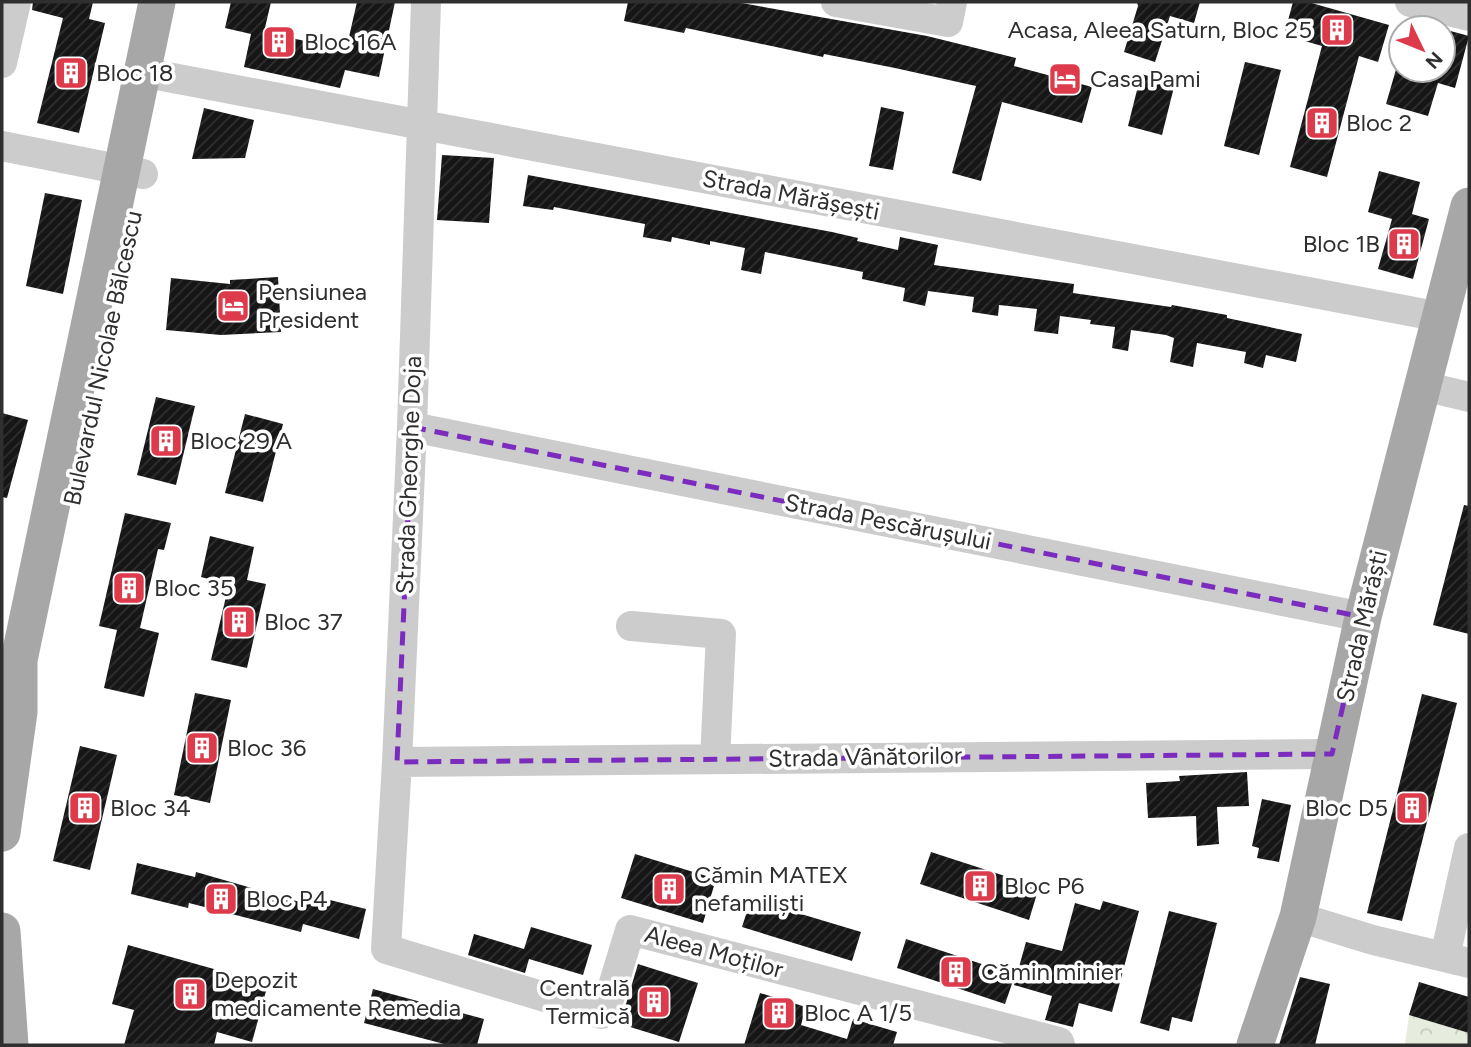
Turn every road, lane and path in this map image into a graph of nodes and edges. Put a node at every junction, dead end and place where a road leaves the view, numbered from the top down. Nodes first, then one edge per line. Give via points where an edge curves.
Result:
1 (16, 2) edge
2 (157, 2) edge
3 (181, 2) edge
4 (426, 2) edge
5 (836, 2) edge
6 (1410, 2) edge
7 (950, 12) edge
8 (1469, 16) edge
9 (2, 62) edge
10 (152, 75) junction
11 (421, 125) junction
12 (2, 146) edge
13 (132, 172) junction
14 (1469, 206) edge
15 (1441, 317) junction
16 (1423, 386) junction
17 (1469, 397) edge
18 (412, 427) junction
19 (1363, 617) junction
20 (631, 626) dead end
21 (1332, 754) junction
22 (715, 759) junction
23 (397, 762) junction
24 (2, 833) edge
25 (1469, 848) edge
26 (1297, 917) junction
27 (2, 931) edge
28 (386, 949) joint
29 (1457, 960) edge
30 (10, 1045) edge
31 (1059, 1045) edge
32 (1255, 1045) edge

1 - 9 street
2 - 10 main road, Bulevardul Nicolae Bălcescu
3 - 10 main road, Bulevardul Nicolae Bălcescu
4 - 11 street, Strada Gheorghe Doja
5 - 7 street
6 - 8 street
10 - 11 street, Strada Mărășești
10 - 13 main road, Bulevardul Nicolae Bălcescu
11 - 15 street, Strada Mărășești
11 - 18 street, Strada Gheorghe Doja
12 - 13 street
13 - 24 main road, Bulevardul Nicolae Bălcescu via 37,662 19,712
14 - 15 main road, Strada Mărăști
15 - 16 main road, Strada Mărăști
16 - 17 street
16 - 19 main road, Strada Mărăști
18 - 19 street, Strada Pescărușului
18 - 23 street, Strada Gheorghe Doja
19 - 21 main road, Strada Mărăști
20 - 22 street via 721,634
21 - 22 street, Strada Vânătorilor
21 - 26 main road, Strada Mărăști
22 - 23 street, Strada Vânătorilor
23 - 28 street, Strada Gheorghe Doja
25 - 29 street
26 - 29 street
26 - 32 main road, Strada Mărăști
27 - 30 main road
28 - 31 street, Aleea Moților via 601,1014 630,930

